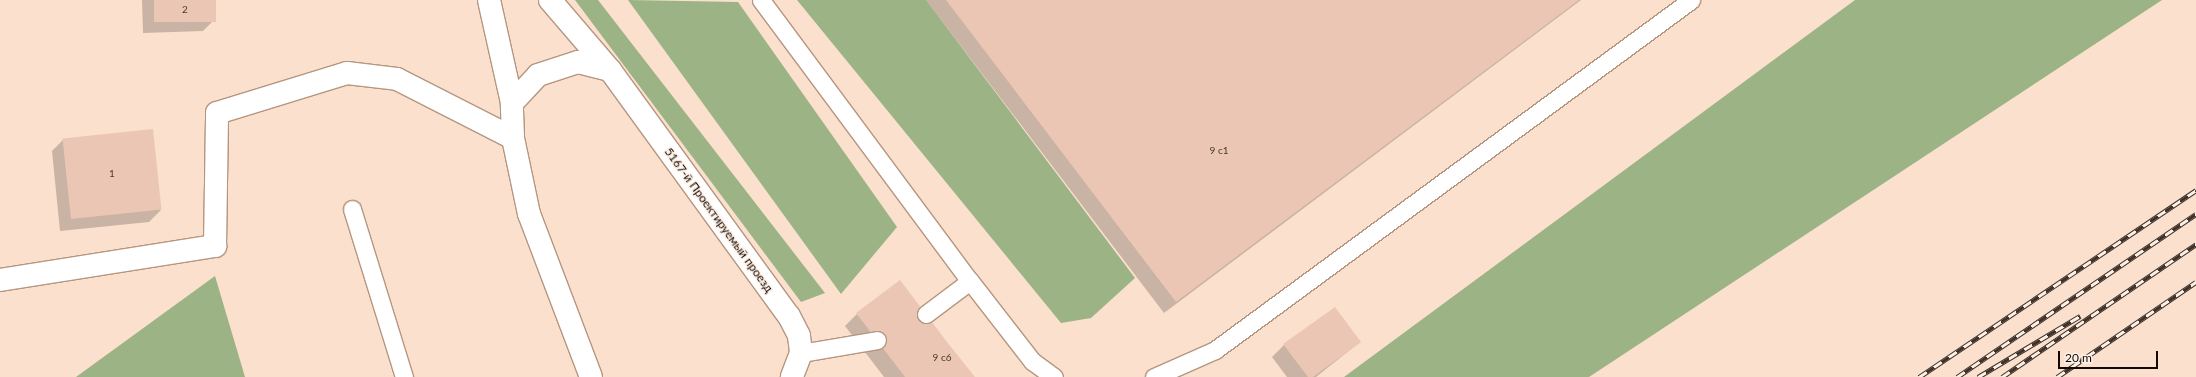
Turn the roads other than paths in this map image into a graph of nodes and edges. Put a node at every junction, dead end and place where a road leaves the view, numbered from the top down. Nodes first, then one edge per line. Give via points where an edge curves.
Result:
1 (489, 0) edge
2 (550, 0) edge
3 (761, 0) edge
4 (1691, 0) edge
5 (610, 70) junction
6 (512, 103) junction
7 (513, 138) junction
8 (352, 209) dead end
9 (0, 280) edge
10 (970, 281) junction
11 (926, 314) dead end
12 (877, 340) dead end
13 (802, 353) junction
14 (404, 377) edge
15 (591, 377) edge
16 (792, 377) edge
17 (1054, 377) edge
18 (1154, 377) edge

1 - 6 street
2 - 5 street, 5167-й Проектируемый проезд
3 - 10 lane
4 - 18 lane via 1215,350
5 - 6 street via 578,62 538,74
5 - 13 street, 5167-й Проектируемый проезд via 789,316 800,336
6 - 7 street
7 - 9 street via 397,79 347,73 217,113 215,246
7 - 15 street via 529,214
8 - 14 lane
10 - 11 lane
10 - 17 lane via 1032,361
12 - 13 lane
13 - 16 street

